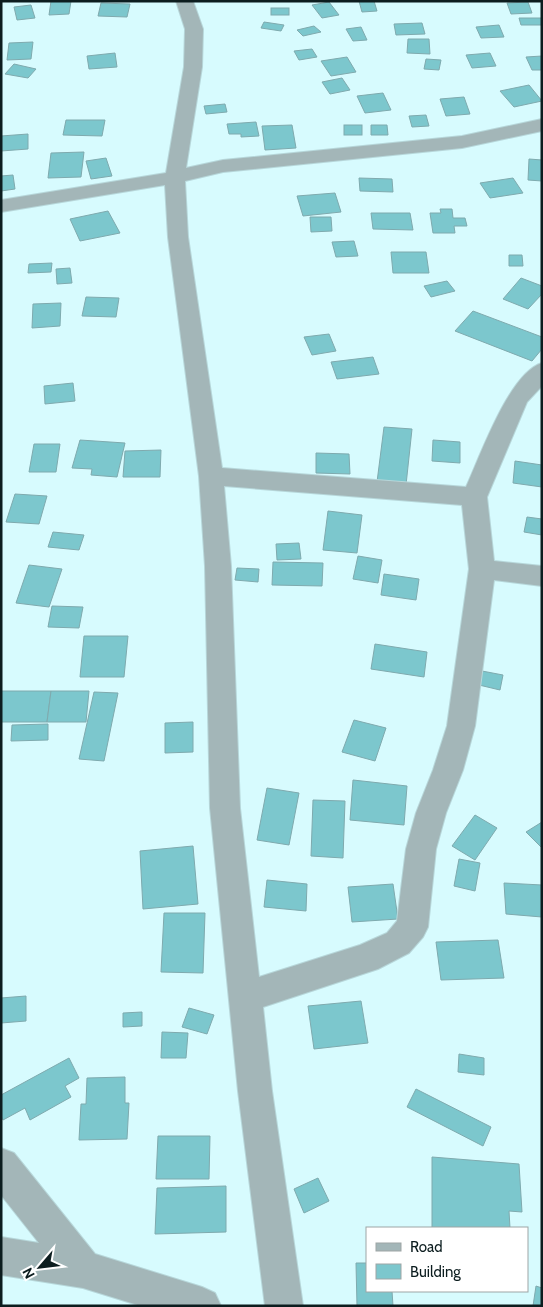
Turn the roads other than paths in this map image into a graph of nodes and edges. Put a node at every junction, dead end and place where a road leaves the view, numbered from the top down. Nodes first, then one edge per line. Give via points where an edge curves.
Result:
1 (184, 1) edge
2 (542, 125) edge
3 (175, 177) junction
4 (1, 206) edge
5 (542, 371) edge
6 (211, 476) junction
7 (474, 497) junction
8 (482, 569) junction
9 (542, 576) edge
10 (245, 997) junction
11 (1, 1166) edge
12 (1, 1256) edge
13 (82, 1269) junction
14 (202, 1306) edge
15 (284, 1306) edge

1 - 3 street via 194,29 193,67
2 - 3 street via 462,142 250,162
3 - 4 street
3 - 6 street via 178,237
5 - 7 street via 517,398
6 - 7 street
6 - 10 street via 218,566 225,808
7 - 8 street
8 - 9 street
8 - 10 street via 462,726 421,849 412,927 398,943 367,958
10 - 15 street
11 - 13 street
12 - 13 street
13 - 14 street

